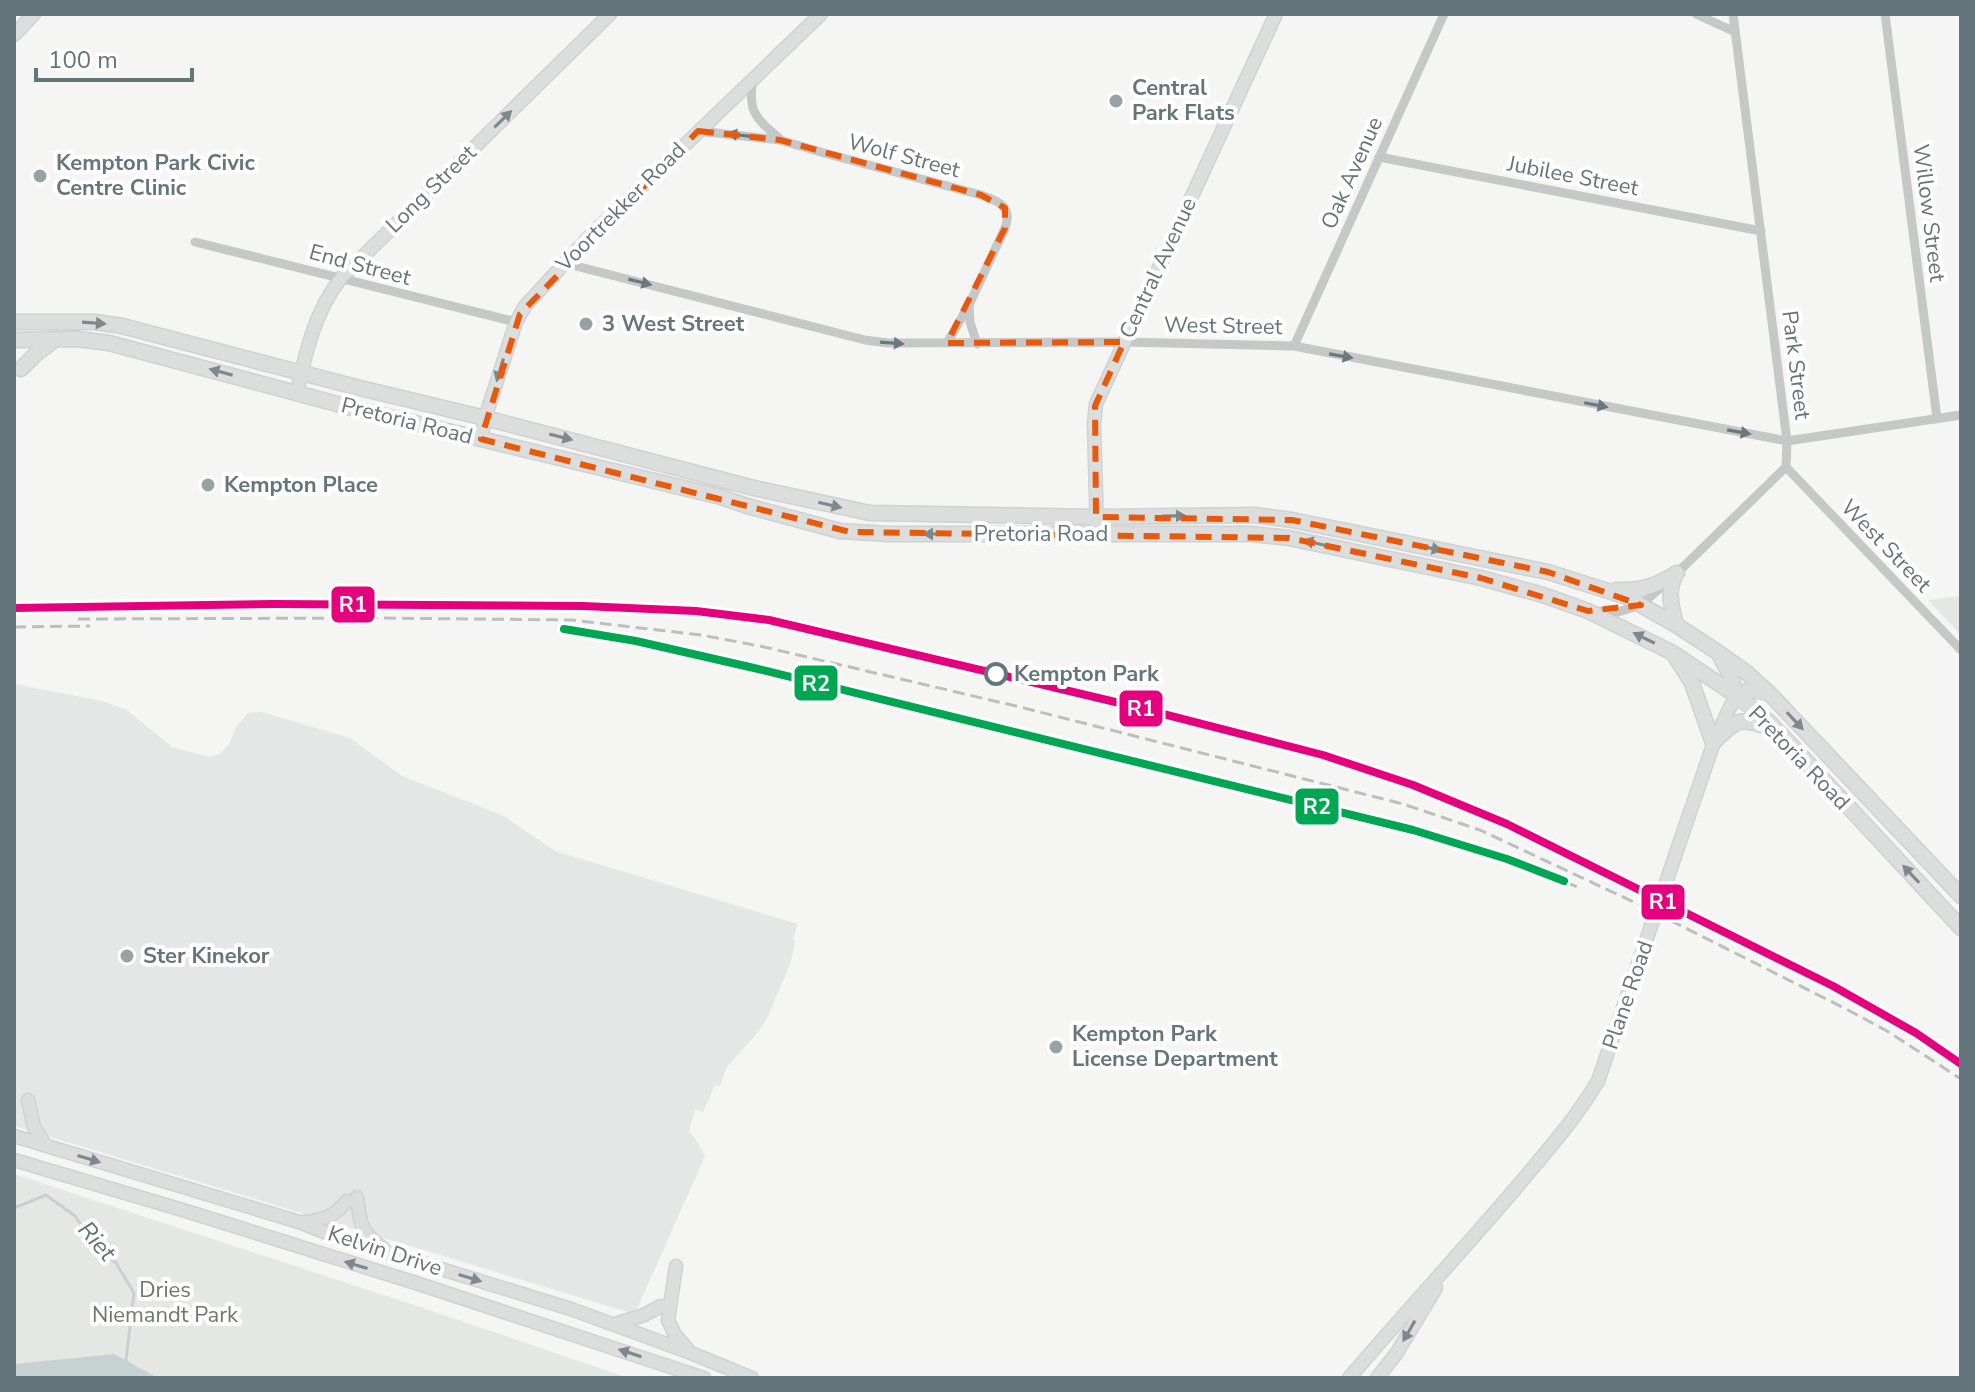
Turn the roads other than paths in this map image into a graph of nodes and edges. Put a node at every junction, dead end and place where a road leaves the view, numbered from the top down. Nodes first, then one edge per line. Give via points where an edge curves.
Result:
1 (34, 14) edge
2 (610, 14) edge
3 (1444, 14) edge
4 (1696, 14) edge
5 (1733, 14) edge
6 (1885, 14) edge
7 (818, 15) edge
8 (1272, 15) edge
9 (1735, 32) junction
10 (14, 35) edge
11 (753, 78) junction
12 (698, 131) junction
13 (780, 140) junction
14 (1379, 157) junction
15 (1761, 231) junction
16 (195, 242) dead end
17 (564, 263) junction
18 (341, 278) junction
19 (969, 305) junction
20 (14, 322) edge
21 (516, 322) junction
22 (56, 339) junction
23 (14, 340) edge
24 (1124, 342) junction
25 (947, 343) junction
26 (977, 344) junction
27 (1294, 346) junction
28 (21, 369) dead end
29 (301, 372) junction
30 (297, 392) junction
31 (1961, 415) edge
32 (485, 418) junction
33 (1937, 418) junction
34 (481, 439) junction
35 (1787, 441) junction
36 (1786, 467) junction
37 (1096, 517) junction
38 (1097, 534) junction
39 (1677, 574) junction
40 (1604, 589) junction
41 (1641, 605) junction
42 (1588, 611) junction
43 (1676, 625) junction
44 (1961, 650) edge
45 (1716, 651) junction
46 (1673, 653) junction
47 (1770, 694) junction
48 (1737, 696) junction
49 (1776, 730) junction
50 (1714, 742) junction
51 (1961, 896) edge
52 (1961, 928) edge
53 (28, 1100) dead end
54 (14, 1136) edge
55 (45, 1145) junction
56 (14, 1160) edge
57 (299, 1222) junction
58 (1487, 1222) junction
59 (389, 1252) junction
60 (676, 1266) dead end
61 (661, 1306) dead end
62 (615, 1324) junction
63 (691, 1353) junction
64 (704, 1378) edge
65 (752, 1378) edge
66 (1349, 1378) edge
67 (1377, 1378) edge

1 - 10 street
18 -> 2 street, Long Street
3 - 14 street, Oak Avenue
4 - 9 street
5 - 9 street, Park Street
6 - 33 street, Willow Street
7 - 11 street, Voortrekker Road
8 - 24 street, Central Avenue
9 - 15 street, Park Street
11 - 12 street, Voortrekker Road
11 - 13 street via 752,108
13 -> 12 street, Wolf Street
12 - 17 street, Voortrekker Road
13 - 19 street, Wolf Street via 981,195 1005,208 1008,219
14 - 15 street, Jubilee Street
14 - 27 street, Oak Avenue
15 - 35 street, Park Street
16 - 18 street, End Street
17 - 21 street, Voortrekker Road
17 -> 25 street, West Street via 865,340
18 - 21 street, End Street
18 - 29 street, Long Street via 317,318
19 - 25 street
19 - 26 street
20 -> 29 main road, Pretoria Road via 122,326
21 -> 32 street, Voortrekker Road
22 - 23 main road, Pretoria Road
22 - 28 main road
30 -> 22 main road, Pretoria Road via 109,343
24 - 26 street, West Street
24 - 27 street, West Street
24 - 37 street, Central Avenue via 1095,406
25 - 26 street, West Street
27 -> 35 street, West Street
29 - 30 street, Long Street
29 - 32 main road, Pretoria Road
30 - 34 main road, Pretoria Road
31 - 33 street, West Street
32 - 34 street, Voortrekker Road
32 -> 37 main road, Pretoria Road via 870,513
33 - 35 street, West Street
38 -> 34 main road, Pretoria Road via 840,531
35 - 36 street, Park Street
36 - 39 street
36 - 44 street, West Street
37 - 38 street, Central Avenue
37 -> 40 main road, Pretoria Road via 1254,515 1292,520 1548,572
42 -> 38 main road, Pretoria Road via 1481,578 1289,538
39 - 40 main road via 1646,588
39 - 41 street
39 - 43 main road via 1669,595
40 - 41 main road, Pretoria Road
41 - 42 street via 1618,612
41 - 43 main road, Pretoria Road
46 -> 42 main road, Pretoria Road
43 - 45 main road, Pretoria Road
45 - 47 main road, Pretoria Road
45 - 48 main road
46 - 48 main road, Pretoria Road
46 - 50 main road via 1692,683
47 - 48 main road via 1752,690
47 -> 51 main road, Pretoria Road
48 - 49 main road, Pretoria Road
48 - 50 street, Plane Road
49 - 50 main road via 1736,722
52 -> 49 main road, Pretoria Road
50 - 58 street, Plane Road via 1598,1081 1572,1122
53 - 55 street
54 - 55 street, Kelvin Drive
55 -> 57 street, Kelvin Drive
64 -> 56 street, Kelvin Drive
57 - 59 street, Kelvin Drive
57 - 59 street via 325,1219 352,1199 364,1231
58 - 66 street, Plane Road
58 -> 67 street, Plane Road
59 -> 62 street, Kelvin Drive
60 - 63 street via 668,1320
61 - 62 street
62 - 63 street, Kelvin Drive
63 - 65 street, Kelvin Drive

